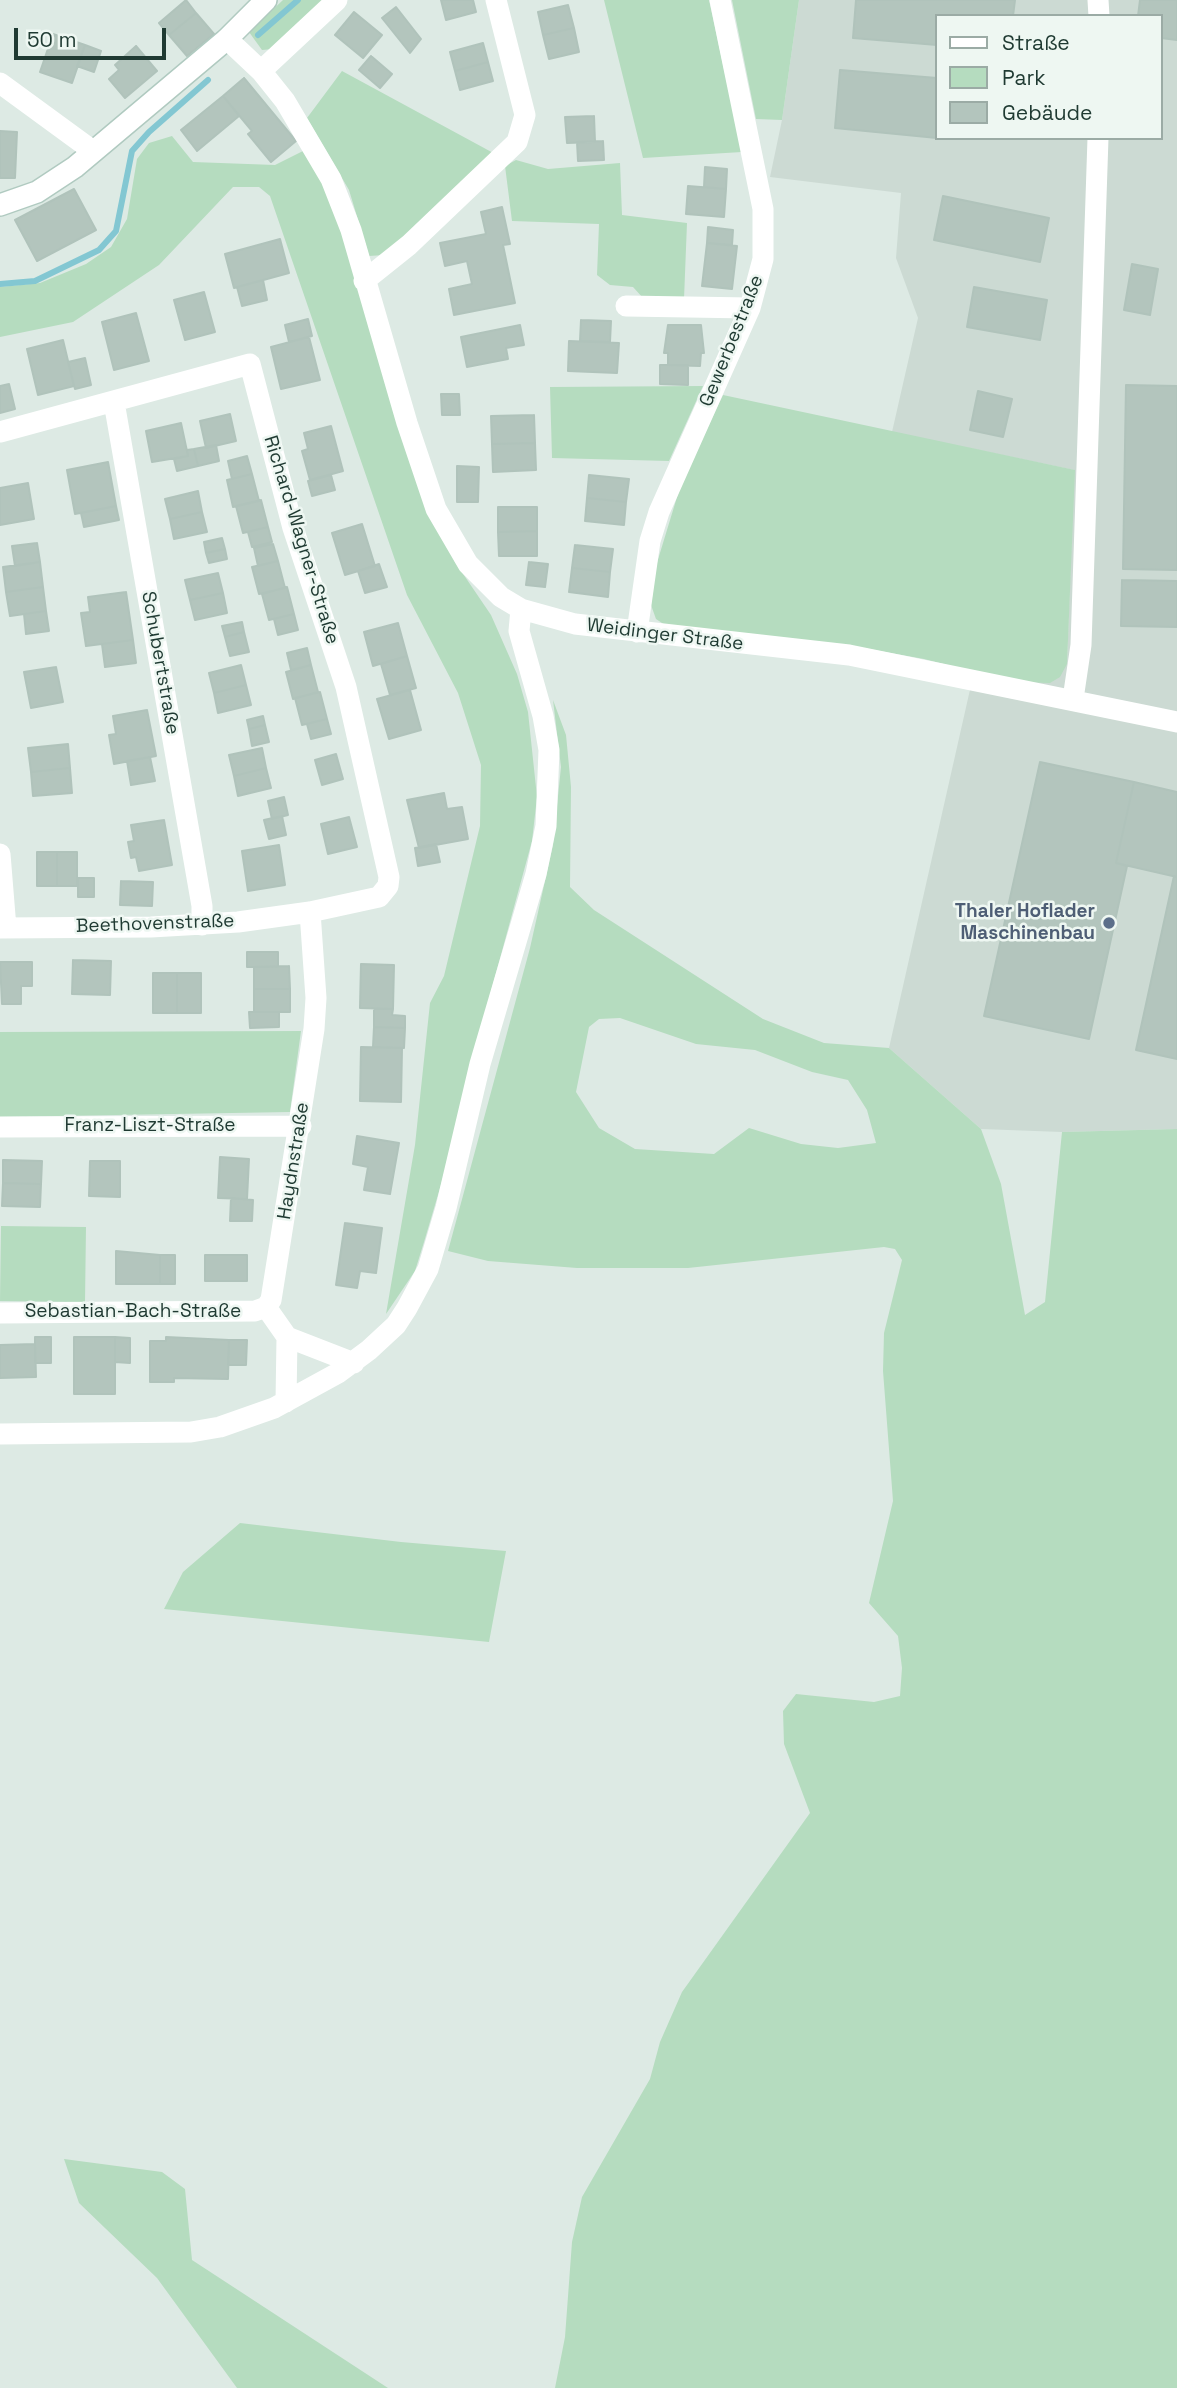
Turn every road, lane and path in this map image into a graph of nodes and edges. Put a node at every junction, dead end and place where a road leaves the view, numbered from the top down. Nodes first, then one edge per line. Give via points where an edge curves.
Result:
1 (266, 0) edge
2 (337, 0) edge
3 (496, 0) edge
4 (720, 0) edge
5 (227, 38) junction
6 (261, 71) junction
7 (0, 83) edge
8 (1098, 140) edge
9 (93, 151) junction
10 (0, 205) edge
11 (364, 281) junction
12 (626, 306) dead end
13 (750, 308) junction
14 (114, 401) junction
15 (0, 432) edge
16 (520, 609) junction
17 (637, 632) junction
18 (1073, 699) junction
19 (1177, 722) edge
20 (0, 855) edge
21 (310, 912) junction
22 (202, 925) junction
23 (3, 928) edge
24 (301, 1126) junction
25 (0, 1127) edge
26 (266, 1307) junction
27 (0, 1313) edge
28 (287, 1337) junction
29 (354, 1363) junction
30 (286, 1402) junction
31 (0, 1434) edge

1 - 5 street
2 - 6 street
3 - 11 street via 525,115 517,142 409,245
4 - 13 street, Gewerbestraße via 763,209 763,260
5 - 6 street, Weidinger Straße
5 - 9 street
6 - 11 street, Weidinger Straße via 285,101 331,178
7 - 9 street
8 - 18 street via 1081,645
9 - 10 street via 37,192
11 - 16 street, Weidinger Straße via 436,509 468,564 494,592
12 - 13 street
13 - 17 street, Gewerbestraße via 659,513 650,541
14 - 15 street, Richard-Wagner-Straße
14 - 21 street, Richard-Wagner-Straße via 250,364 293,528 346,687 389,877 379,897
14 - 22 street, Schubertstraße
16 - 17 street, Weidinger Straße via 575,624
16 - 29 street via 519,631 549,750 549,801 542,847 428,1269 396,1325
17 - 18 street, Weidinger Straße via 849,655
18 - 19 street, Weidinger Straße
20 - 23 street
21 - 22 street, Beethovenstraße
21 - 24 street, Haydnstraße via 316,998
22 - 23 street, Beethovenstraße
24 - 25 street, Franz-Liszt-Straße
24 - 26 street, Haydnstraße via 271,1300
26 - 27 street, Sebastian-Bach-Straße via 255,1311
26 - 28 street
28 - 29 street
28 - 30 street
29 - 30 street
30 - 31 street via 220,1427 191,1432

